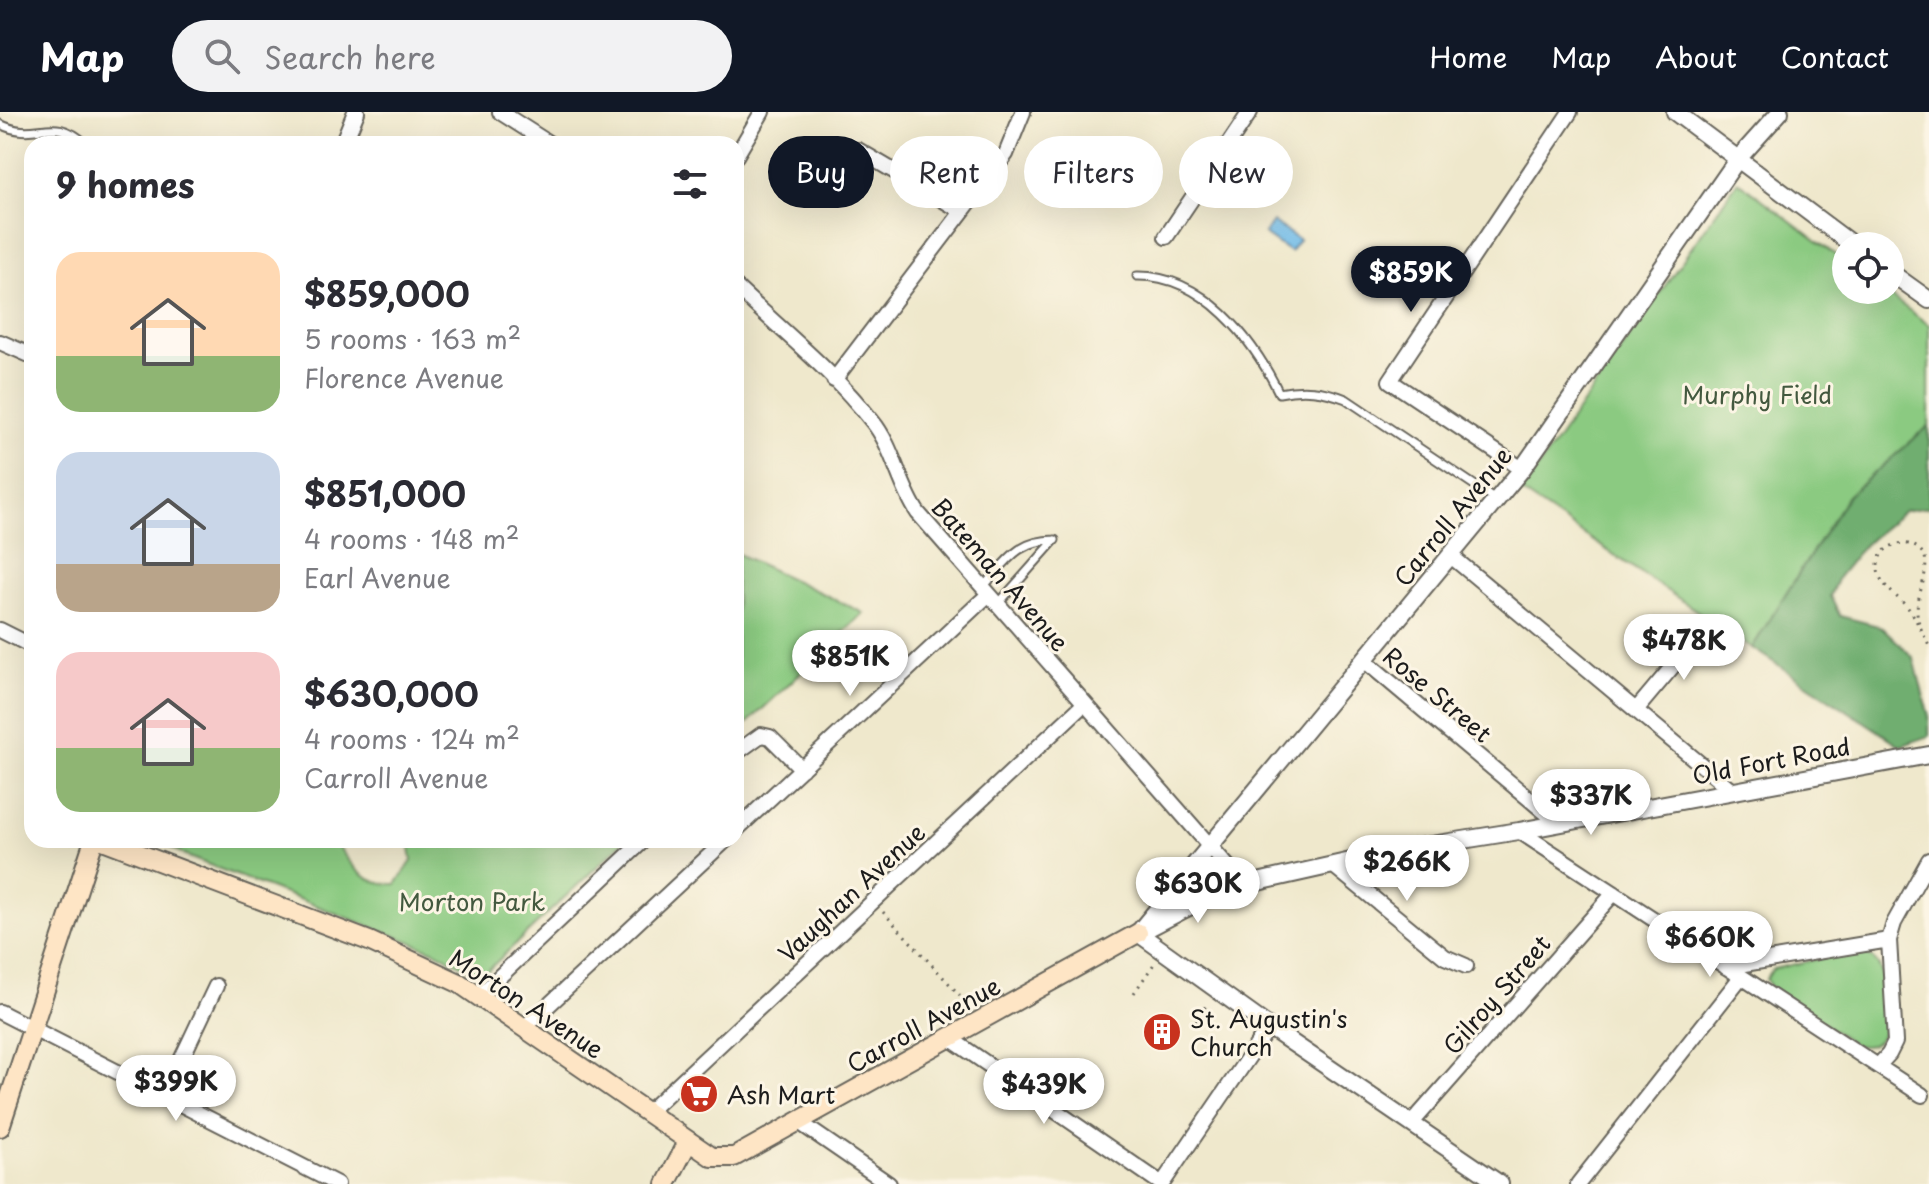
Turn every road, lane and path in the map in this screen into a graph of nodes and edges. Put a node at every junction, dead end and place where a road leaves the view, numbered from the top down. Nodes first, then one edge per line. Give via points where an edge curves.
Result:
1 (356, 112) edge
2 (501, 112) edge
3 (762, 112) edge
4 (1023, 112) edge
5 (1250, 112) edge
6 (1570, 112) edge
7 (1675, 112) edge
8 (1780, 112) edge
9 (0, 124) edge
10 (80, 136) edge
11 (346, 136) edge
12 (538, 136) edge
13 (744, 142) edge
14 (874, 159) edge
15 (1737, 160) junction
16 (960, 210) junction
17 (1835, 232) edge
18 (1166, 237) dead end
19 (1137, 276) dead end
20 (1904, 282) edge
21 (744, 295) edge
22 (1929, 300) edge
23 (0, 342) edge
24 (24, 352) edge
25 (834, 380) junction
26 (1522, 469) junction
27 (1498, 501) junction
28 (1451, 556) junction
29 (990, 595) junction
30 (1704, 629) dead end
31 (0, 630) edge
32 (1921, 630) junction
33 (24, 642) edge
34 (1929, 646) edge
35 (1364, 660) junction
36 (1084, 704) junction
37 (1636, 710) junction
38 (744, 747) edge
39 (1929, 755) edge
40 (802, 769) junction
41 (1734, 792) junction
42 (744, 823) edge
43 (1558, 823) junction
44 (1519, 831) junction
45 (91, 848) edge
46 (124, 848) edge
47 (636, 848) edge
48 (717, 848) edge
49 (1211, 848) junction
50 (1929, 860) edge
51 (1334, 866) junction
52 (1245, 886) junction
53 (1614, 893) junction
54 (878, 907) dead end
55 (1138, 933) junction
56 (1889, 940) junction
57 (1154, 964) dead end
58 (1466, 966) dead end
59 (1726, 967) junction
60 (1741, 977) junction
61 (216, 986) dead end
62 (1134, 993) dead end
63 (480, 995) junction
64 (1208, 1002) dead end
65 (967, 1003) dead end
66 (0, 1012) edge
67 (1196, 1022) dead end
68 (1269, 1027) junction
69 (32, 1028) junction
70 (524, 1028) junction
71 (948, 1037) junction
72 (1878, 1066) junction
73 (1922, 1095) dead end
74 (164, 1096) junction
75 (648, 1112) junction
76 (799, 1122) junction
77 (1411, 1124) junction
78 (0, 1127) edge
79 (688, 1142) junction
80 (337, 1184) edge
81 (666, 1184) edge
82 (889, 1184) edge
83 (1162, 1184) edge
84 (1500, 1184) edge
85 (1578, 1184) edge

1 - 11 street
2 - 12 street
3 - 13 street
4 - 16 street via 1006,154
5 - 18 street
6 - 26 street via 1390,381
7 - 15 street
8 - 15 street, Carroll Avenue
9 - 10 lane via 25,131 64,125
14 - 16 street
15 - 17 street
15 - 26 street, Carroll Avenue
16 - 25 street
19 - 27 lane via 1156,275 1181,284 1228,318 1244,334 1279,393 1327,391 1346,399
20 - 22 street
21 - 25 street, Bateman Avenue
23 - 24 street
25 - 29 street, Bateman Avenue via 874,423 918,513
26 - 27 street, Carroll Avenue
27 - 28 street, Carroll Avenue
28 - 35 street, Carroll Avenue
28 - 37 street
29 - 29 lane via 1055,540 1022,546
29 - 36 street, Bateman Avenue
29 - 40 street
30 - 37 street
31 - 33 street
32 - 32 path via 1917,614 1928,570 1925,557 1915,546 1899,543 1888,547 1878,568
32 - 34 path
35 - 43 street, Rose Street
35 - 49 street, Carroll Avenue
36 - 49 street, Bateman Avenue
36 - 75 street, Vaughan Avenue
37 - 41 street
38 - 40 street via 761,735 770,737
39 - 41 street, Old Fort Road
40 - 42 street
41 - 43 street, Old Fort Road
43 - 44 street, Old Fort Road
44 - 51 street, Old Fort Road
44 - 53 street
45 - 69 main road
46 - 63 main road, Morton Avenue via 369,941
47 - 63 street
48 - 70 street
49 - 52 street, Bateman Avenue
49 - 55 street, Carroll Avenue
50 - 56 street
51 - 52 street, Old Fort Road
51 - 58 street via 1445,957
52 - 55 street, Carroll Avenue via 1208,897
53 - 59 street
53 - 77 street, Gilroy Street
54 - 65 path
55 - 68 street
55 - 71 main road, Carroll Avenue
56 - 59 street
56 - 72 street via 1895,1042
57 - 62 path
59 - 60 street
60 - 72 street
60 - 85 street
61 - 74 street
63 - 70 main road, Morton Avenue
64 - 67 path
66 - 69 street
68 - 77 street
68 - 83 street
69 - 74 street
69 - 78 main road
70 - 75 main road, Morton Avenue
71 - 76 main road, Carroll Avenue
71 - 83 street
72 - 73 street
74 - 80 street
75 - 79 main road, Morton Avenue
76 - 79 main road, Carroll Avenue via 734,1157 712,1157
76 - 82 street
77 - 84 street
79 - 81 main road

